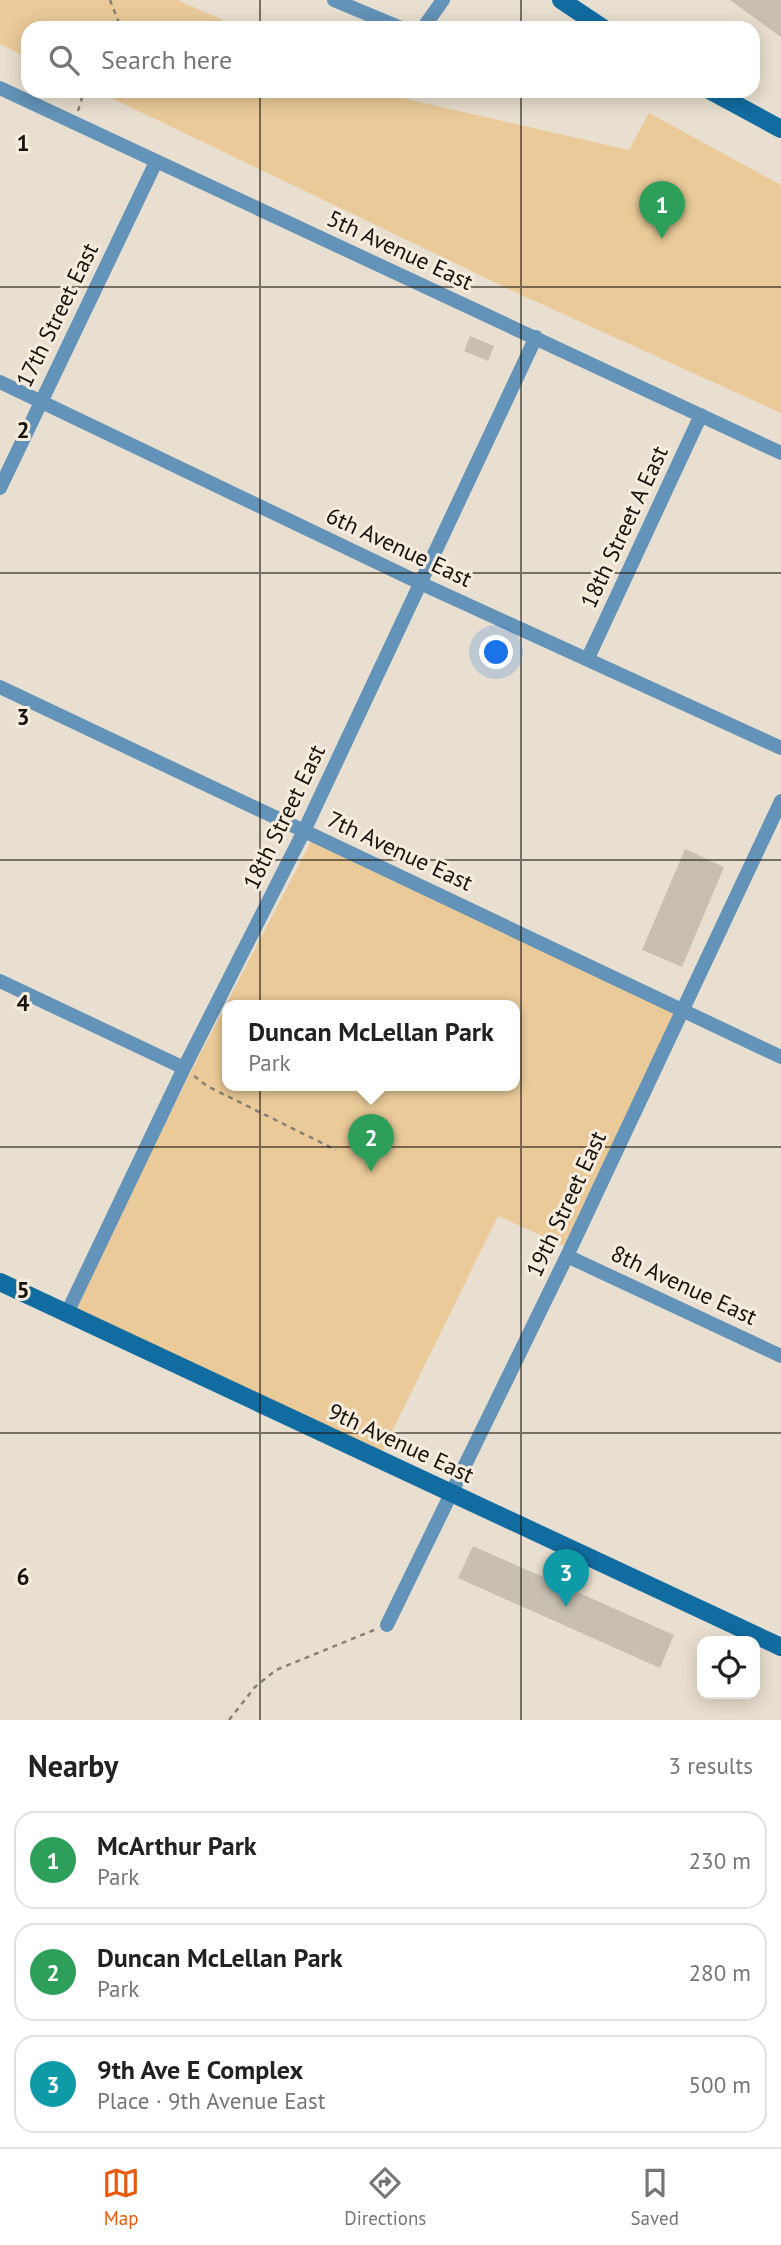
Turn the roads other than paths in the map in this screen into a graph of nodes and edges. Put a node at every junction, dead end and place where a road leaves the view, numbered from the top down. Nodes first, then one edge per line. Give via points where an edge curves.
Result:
1 (334, 0) edge
2 (443, 0) edge
3 (561, 0) edge
4 (384, 21) edge
5 (428, 21) edge
6 (592, 21) edge
7 (0, 88) edge
8 (21, 98) edge
9 (21, 98) edge
10 (724, 98) edge
11 (781, 129) edge
12 (156, 162) junction
13 (536, 337) junction
14 (0, 383) edge
15 (41, 402) junction
16 (701, 415) junction
17 (781, 453) edge
18 (0, 488) edge
19 (420, 583) junction
20 (587, 658) junction
21 (0, 687) edge
22 (781, 748) edge
23 (781, 801) edge
24 (304, 831) junction
25 (0, 981) edge
26 (682, 1010) junction
27 (781, 1057) edge
28 (184, 1068) junction
29 (567, 1256) junction
30 (0, 1282) edge
31 (67, 1313) junction
32 (781, 1356) edge
33 (449, 1493) junction
34 (387, 1625) road end
35 (781, 1647) edge

1 - 4 street
2 - 5 street
3 - 6 street
7 - 8 street, 5th Avenue East
9 - 12 street, 5th Avenue East
10 - 11 street
12 - 13 street, 5th Avenue East
12 - 15 street, 17th Street East
13 - 16 street, 5th Avenue East
13 - 19 street, 18th Street East
14 - 15 street, 6th Avenue East
15 - 18 street, 17th Street East
15 - 19 street, 6th Avenue East
16 - 17 street, 5th Avenue East
16 - 20 street, 18th Street A East
19 - 20 street, 6th Avenue East
19 - 24 street, 18th Street East
20 - 22 street, 6th Avenue East
21 - 24 street, 7th Avenue East
23 - 26 street, 19th Street East
24 - 26 street, 7th Avenue East
24 - 28 street, 18th Street East
25 - 28 street
26 - 27 street, 7th Avenue East
26 - 29 street, 19th Street East
28 - 31 street, 18th Street East
29 - 32 street, 8th Avenue East
29 - 33 street, 19th Street East
30 - 31 street, 9th Avenue East
31 - 33 street, 9th Avenue East
33 - 34 street, 19th Street East
33 - 35 street, 9th Avenue East

